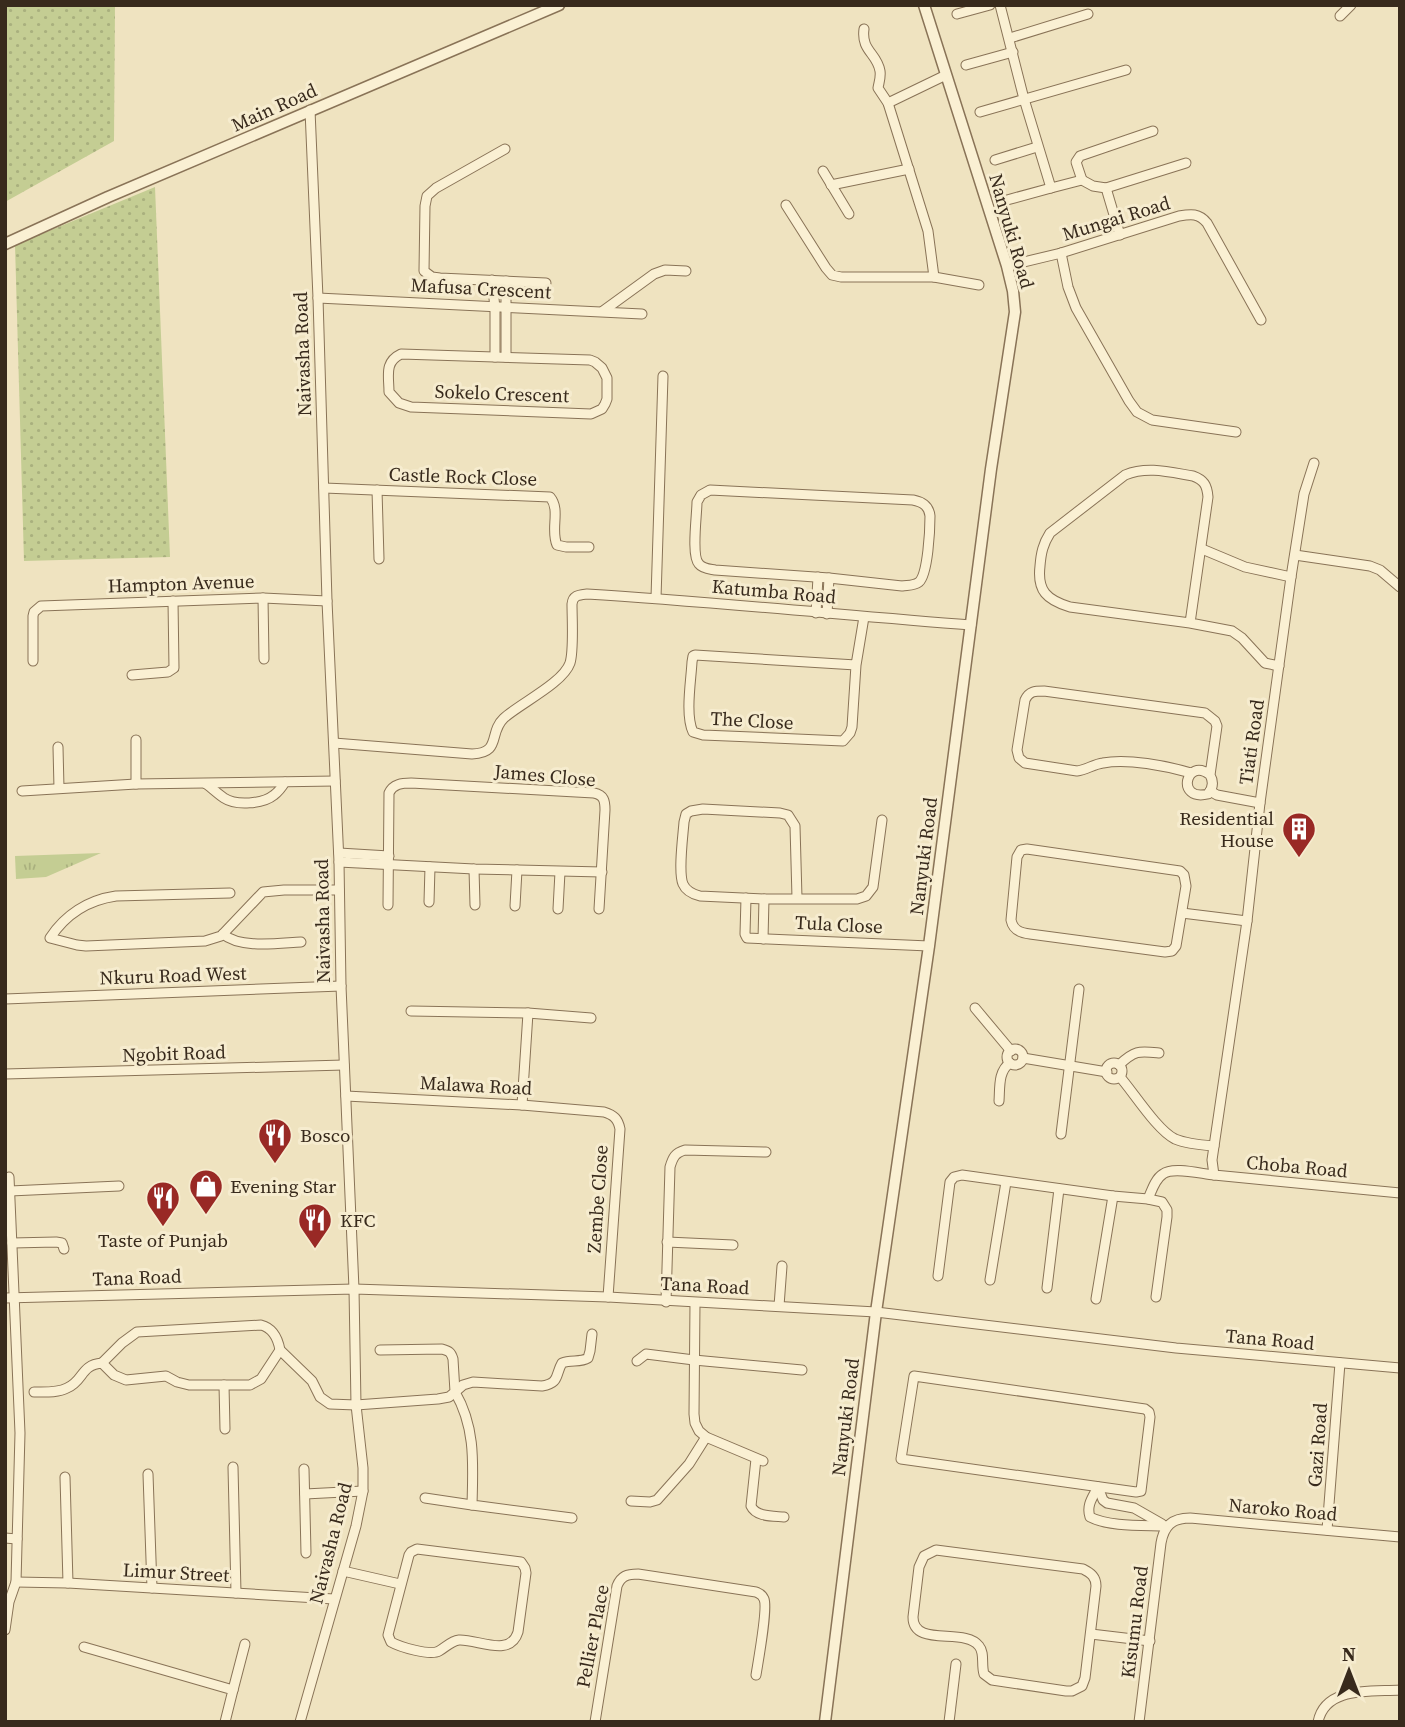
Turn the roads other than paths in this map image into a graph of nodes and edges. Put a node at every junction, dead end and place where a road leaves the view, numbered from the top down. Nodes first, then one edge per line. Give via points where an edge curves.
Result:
1 (559, 5) edge
2 (924, 5) edge
3 (990, 5) edge
4 (1000, 5) edge
5 (1352, 5) edge
6 (957, 14) dead end
7 (1088, 14) dead end
8 (1340, 16) dead end
9 (864, 29) dead end
10 (1010, 38) junction
11 (1013, 52) junction
12 (965, 65) dead end
13 (1126, 69) dead end
14 (946, 75) junction
15 (1024, 99) junction
16 (888, 103) junction
17 (310, 110) junction
18 (980, 112) dead end
19 (1153, 131) dead end
20 (1037, 147) junction
21 (505, 149) dead end
22 (995, 160) dead end
23 (1186, 163) dead end
24 (909, 169) junction
25 (823, 171) dead end
26 (1082, 180) junction
27 (831, 185) junction
28 (1051, 188) junction
29 (1106, 188) junction
30 (1007, 200) dead end
31 (786, 205) dead end
32 (849, 214) dead end
33 (1119, 235) junction
34 (5, 244) edge
35 (1060, 253) junction
36 (1007, 267) junction
37 (686, 271) dead end
38 (934, 277) junction
39 (492, 280) junction
40 (506, 281) junction
41 (546, 283) dead end
42 (979, 285) dead end
43 (318, 298) junction
44 (495, 308) junction
45 (507, 308) junction
46 (603, 311) junction
47 (642, 314) dead end
48 (1261, 320) dead end
49 (495, 357) junction
50 (506, 357) junction
51 (663, 376) dead end
52 (1236, 432) dead end
53 (1314, 463) dead end
54 (324, 488) junction
55 (377, 490) junction
56 (589, 547) dead end
57 (1202, 549) junction
58 (1295, 555) junction
59 (379, 559) dead end
60 (818, 577) junction
61 (1291, 577) junction
62 (829, 578) junction
63 (1400, 587) edge
64 (574, 597) joint
65 (263, 598) junction
66 (656, 598) junction
67 (173, 601) junction
68 (327, 601) junction
69 (816, 613) junction
70 (827, 614) junction
71 (864, 617) junction
72 (1190, 623) junction
73 (971, 625) junction
74 (264, 659) dead end
75 (33, 661) dead end
76 (856, 664) junction
77 (1279, 666) junction
78 (132, 674) dead end
79 (136, 740) dead end
80 (334, 743) junction
81 (58, 747) dead end
82 (1191, 773) junction
83 (1210, 775) junction
84 (335, 781) junction
85 (285, 782) junction
86 (136, 784) junction
87 (206, 784) junction
88 (59, 788) junction
89 (22, 791) dead end
90 (1210, 791) junction
91 (1260, 803) junction
92 (882, 820) dead end
93 (339, 857) junction
94 (389, 860) junction
95 (430, 867) junction
96 (474, 869) junction
97 (517, 870) junction
98 (560, 872) junction
99 (601, 872) junction
100 (339, 890) junction
101 (230, 893) dead end
102 (746, 898) junction
103 (797, 898) junction
104 (764, 899) junction
105 (429, 902) dead end
106 (388, 905) dead end
107 (475, 905) dead end
108 (515, 906) dead end
109 (558, 909) dead end
110 (599, 909) dead end
111 (1182, 913) junction
112 (1247, 921) junction
113 (223, 934) junction
114 (763, 939) junction
115 (301, 942) dead end
116 (929, 946) junction
117 (341, 986) junction
118 (1079, 989) dead end
119 (5, 999) edge
120 (975, 1008) dead end
121 (411, 1012) dead end
122 (528, 1013) junction
123 (591, 1018) dead end
124 (1011, 1051) junction
125 (1160, 1054) dead end
126 (1023, 1058) junction
127 (1010, 1063) junction
128 (344, 1065) junction
129 (1119, 1065) junction
130 (1070, 1066) junction
131 (1107, 1072) junction
132 (5, 1074) edge
133 (1120, 1077) junction
134 (346, 1096) junction
135 (999, 1101) dead end
136 (522, 1105) junction
137 (604, 1112) joint
138 (1061, 1133) dead end
139 (1213, 1149) junction
140 (766, 1152) dead end
141 (1214, 1175) junction
142 (9, 1177) dead end
143 (1006, 1182) junction
144 (119, 1186) dead end
145 (1059, 1189) junction
146 (10, 1191) junction
147 (1400, 1193) edge
148 (1112, 1196) junction
149 (1148, 1199) junction
150 (667, 1242) junction
151 (12, 1243) junction
152 (733, 1245) dead end
153 (64, 1249) dead end
154 (782, 1266) dead end
155 (938, 1276) dead end
156 (990, 1280) dead end
157 (354, 1289) junction
158 (1047, 1289) dead end
159 (608, 1297) junction
160 (1156, 1297) dead end
161 (10, 1298) edge
162 (1096, 1299) dead end
163 (666, 1301) junction
164 (695, 1303) junction
165 (779, 1306) junction
166 (876, 1311) junction
167 (592, 1334) dead end
168 (280, 1350) junction
169 (380, 1350) dead end
170 (694, 1360) junction
171 (637, 1361) dead end
172 (102, 1363) junction
173 (1340, 1363) junction
174 (1400, 1368) edge
175 (802, 1370) dead end
176 (224, 1385) junction
177 (34, 1392) dead end
178 (455, 1392) junction
179 (356, 1405) junction
180 (225, 1429) dead end
181 (706, 1437) junction
182 (233, 1467) dead end
183 (304, 1469) dead end
184 (148, 1474) dead end
185 (65, 1478) dead end
186 (1098, 1487) junction
187 (363, 1491) junction
188 (305, 1494) junction
189 (425, 1498) dead end
190 (631, 1501) dead end
191 (472, 1504) junction
192 (784, 1517) dead end
193 (572, 1518) dead end
194 (1166, 1526) junction
195 (1328, 1530) junction
196 (1400, 1537) edge
197 (5, 1538) edge
198 (17, 1539) junction
199 (306, 1553) dead end
200 (343, 1572) junction
201 (16, 1582) junction
202 (68, 1583) junction
203 (400, 1584) junction
204 (152, 1588) junction
205 (236, 1593) junction
206 (334, 1599) junction
207 (6, 1625) edge
208 (5, 1630) edge
209 (1091, 1634) junction
210 (1150, 1641) junction
211 (245, 1644) dead end
212 (84, 1647) dead end
213 (956, 1664) dead end
214 (756, 1675) dead end
215 (233, 1690) junction
216 (1400, 1690) edge
217 (225, 1722) edge
218 (300, 1722) edge
219 (595, 1722) edge
220 (825, 1722) edge
221 (948, 1722) edge
222 (1139, 1722) edge
223 (1318, 1722) edge

1 - 17 street, Main Road
2 - 14 street, Nanyuki Road
3 - 6 street
4 - 10 street
5 - 8 street
7 - 10 street
9 - 16 street via 865,47 880,69 878,88
10 - 11 street
11 - 12 street
11 - 15 street
13 - 15 street
14 - 16 street
14 - 36 street, Nanyuki Road
15 - 18 street
15 - 20 street
16 - 24 street
17 - 34 street, Main Road
17 - 43 street, Naivasha Road
19 - 26 street via 1080,156 1076,162
20 - 22 street
20 - 28 street
21 - 39 street via 436,188 427,196 425,206 424,271 432,277
23 - 29 street
24 - 27 street
24 - 38 street via 928,231
25 - 27 street
26 - 28 street
26 - 29 street
27 - 32 street
28 - 30 street
29 - 33 street
31 - 38 street via 826,268 836,276
33 - 35 street, Mungai Road
33 - 48 street, Mungai Road via 1179,216 1199,215
35 - 36 street, Mungai Road
35 - 52 street via 1076,308 1137,412 1152,420
36 - 73 street, Nanyuki Road via 1015,312
37 - 46 street via 654,274
38 - 42 street
39 - 40 street
39 - 44 street, Sokelo Crescent
40 - 41 street
40 - 45 street
43 - 44 street, Mafusa Crescent
43 - 54 street, Naivasha Road
44 - 45 street, Mafusa Crescent
44 - 49 street, Sokelo Crescent
45 - 46 street, Mafusa Crescent
45 - 50 street
46 - 47 street, Mafusa Crescent
49 - 50 street, Sokelo Crescent
49 - 50 street, Sokelo Crescent via 401,355 389,365 389,392 411,407 591,414 605,404 607,378 595,362
51 - 66 street
53 - 58 street, Tiati Road via 1304,494
54 - 55 street, Castle Rock Close
54 - 68 street, Naivasha Road
55 - 56 street, Castle Rock Close via 550,497 555,503 556,545
55 - 59 street, Castle Rock Close
57 - 61 street via 1245,567
57 - 72 street
57 - 72 street via 1208,497 1204,482 1193,475 1141,470 1125,475 1050,533 1041,552 1041,587 1056,603
58 - 61 street, Tiati Road
58 - 63 street via 1380,569
60 - 62 street
60 - 62 street via 703,567 695,552 699,498 710,490 914,500 928,508 924,570 917,583 902,586
60 - 69 street
61 - 77 street, Tiati Road
62 - 70 street
64 - 66 street, Katumba Road
64 - 80 street, James Close via 567,668 502,721 485,753
65 - 67 street, Hampton Avenue
65 - 68 street, Hampton Avenue
65 - 74 street
66 - 69 street, Katumba Road
67 - 75 street, Hampton Avenue via 37,608
67 - 78 street via 174,668
68 - 80 street, Naivasha Road
69 - 70 street, Katumba Road
70 - 71 street, Katumba Road
71 - 73 street, Katumba Road
71 - 76 street, The Close
72 - 77 street via 1235,632 1265,663
73 - 116 street, Nanyuki Road
76 - 76 street, The Close via 695,655 691,662 691,727 704,735 843,741 852,727
77 - 91 street, Tiati Road
79 - 86 street
80 - 84 street, Naivasha Road
81 - 88 street
82 - 83 street via 1203,770
82 - 83 street via 1121,762 1077,771 1025,763 1017,750 1025,700 1033,691 1044,691 1205,713 1217,726
82 - 90 street via 1187,780 1191,792 1202,795
83 - 90 street
84 - 85 street
84 - 93 street, Naivasha Road
85 - 87 street
85 - 87 street via 269,798 237,803
86 - 87 street
86 - 88 street
88 - 89 street
90 - 91 street
91 - 112 street, Tiati Road
92 - 103 street via 869,894 858,899
93 - 94 street
93 - 100 street, Naivasha Road
94 - 95 street
94 - 99 street, James Close via 389,793 397,785 594,793 604,802
94 - 106 street
95 - 96 street
95 - 105 street
96 - 97 street
96 - 107 street
97 - 98 street
97 - 108 street
98 - 99 street
98 - 109 street
99 - 110 street
100 - 113 street via 263,892
100 - 117 street, Naivasha Road
101 - 113 street via 103,898 68,916 50,938 97,946 205,941
102 - 103 street via 700,896 684,886 684,817 688,813 703,809 788,815 795,826
102 - 104 street
102 - 114 street, Tula Close via 745,934
103 - 104 street
104 - 114 street
111 - 111 street via 1186,880 1180,871 1027,849 1018,854 1011,919 1017,931 1169,951 1176,946
111 - 112 street
112 - 139 street, Tiati Road
113 - 115 street via 246,943
114 - 116 street, Tula Close
116 - 166 street, Nanyuki Road
117 - 119 street, Nkuru Road West
117 - 128 street, Naivasha Road
118 - 130 street
120 - 124 street
121 - 122 street
122 - 123 street
122 - 136 street
124 - 126 street via 1021,1051
124 - 127 street via 1007,1056
125 - 129 street via 1137,1052
126 - 127 street via 1020,1064
126 - 130 street
127 - 135 street via 1002,1072
128 - 132 street, Ngobit Road
128 - 134 street, Naivasha Road
129 - 131 street via 1109,1065
129 - 133 street
130 - 131 street
130 - 138 street
131 - 133 street via 1113,1079
133 - 139 street via 1172,1137
134 - 136 street, Malawa Road
134 - 157 street, Naivasha Road
136 - 137 street, Malawa Road
137 - 159 street, Zembe Close via 615,1117 620,1129
139 - 141 street
140 - 150 street via 676,1152 670,1167
141 - 147 street, Choba Road
141 - 149 street, Choba Road via 1167,1171 1155,1182
142 - 146 street
143 - 145 street
143 - 155 street via 962,1175 950,1180
143 - 156 street
144 - 146 street
145 - 148 street
145 - 158 street
146 - 151 street
148 - 149 street
148 - 162 street
149 - 160 street via 1162,1202 1167,1210
150 - 152 street
150 - 163 street
151 - 153 street via 56,1242
151 - 161 street
154 - 165 street
157 - 159 street, Tana Road
157 - 161 street, Tana Road
157 - 179 street, Naivasha Road
159 - 163 street, Tana Road
161 - 198 street via 20,1433
163 - 164 street, Tana Road
164 - 165 street, Tana Road
164 - 170 street
165 - 166 street, Tana Road
166 - 173 street, Tana Road
166 - 220 street, Nanyuki Road
167 - 178 street via 588,1358 562,1363 556,1380 548,1385 473,1382
168 - 172 street via 272,1330 261,1325 143,1331 129,1337
168 - 176 street via 258,1381
168 - 179 street via 312,1381 321,1399
169 - 178 street via 448,1350
170 - 171 street via 646,1354
170 - 175 street
170 - 181 street via 695,1423
172 - 176 street via 126,1380 166,1376 189,1385
172 - 177 street via 92,1364 67,1388
173 - 174 street, Tana Road
173 - 195 street, Gazi Road
176 - 180 street
178 - 179 street via 439,1399
178 - 191 street via 467,1415 472,1445
179 - 187 street, Naivasha Road
181 - 190 street via 657,1500
181 - 192 street via 759,1460 752,1510
182 - 205 street
183 - 188 street
184 - 204 street
185 - 202 street
186 - 186 street via 901,1459 914,1376 1145,1409 1150,1417 1141,1491
186 - 194 street via 1107,1503 1134,1508
186 - 194 street, Naroko Road via 1089,1504 1090,1517
187 - 188 street
187 - 200 street, Naivasha Road
188 - 199 street
189 - 191 street
191 - 193 street
194 - 195 street, Naroko Road via 1190,1518
194 - 210 street, Kisumu Road
195 - 196 street, Naroko Road
197 - 198 street
198 - 201 street
200 - 203 street
200 - 206 street, Naivasha Road
201 - 202 street, Limur Street
201 - 207 street
202 - 204 street, Limur Street
203 - 203 street via 389,1630 394,1644 432,1653 455,1641 501,1646 517,1636 526,1573 521,1562 417,1549 409,1555
204 - 205 street, Limur Street
205 - 206 street, Limur Street
206 - 218 street, Naivasha Road
207 - 208 street
209 - 209 street via 1096,1582 1083,1569 941,1550 921,1559 915,1628 976,1643 982,1652 984,1674 992,1680 1078,1689 1085,1678
209 - 210 street
210 - 222 street, Kisumu Road
211 - 215 street
212 - 215 street
213 - 221 street
214 - 219 street, Pellier Place via 764,1598 756,1592 627,1575 617,1586
215 - 217 street
216 - 223 street via 1338,1696 1325,1706

